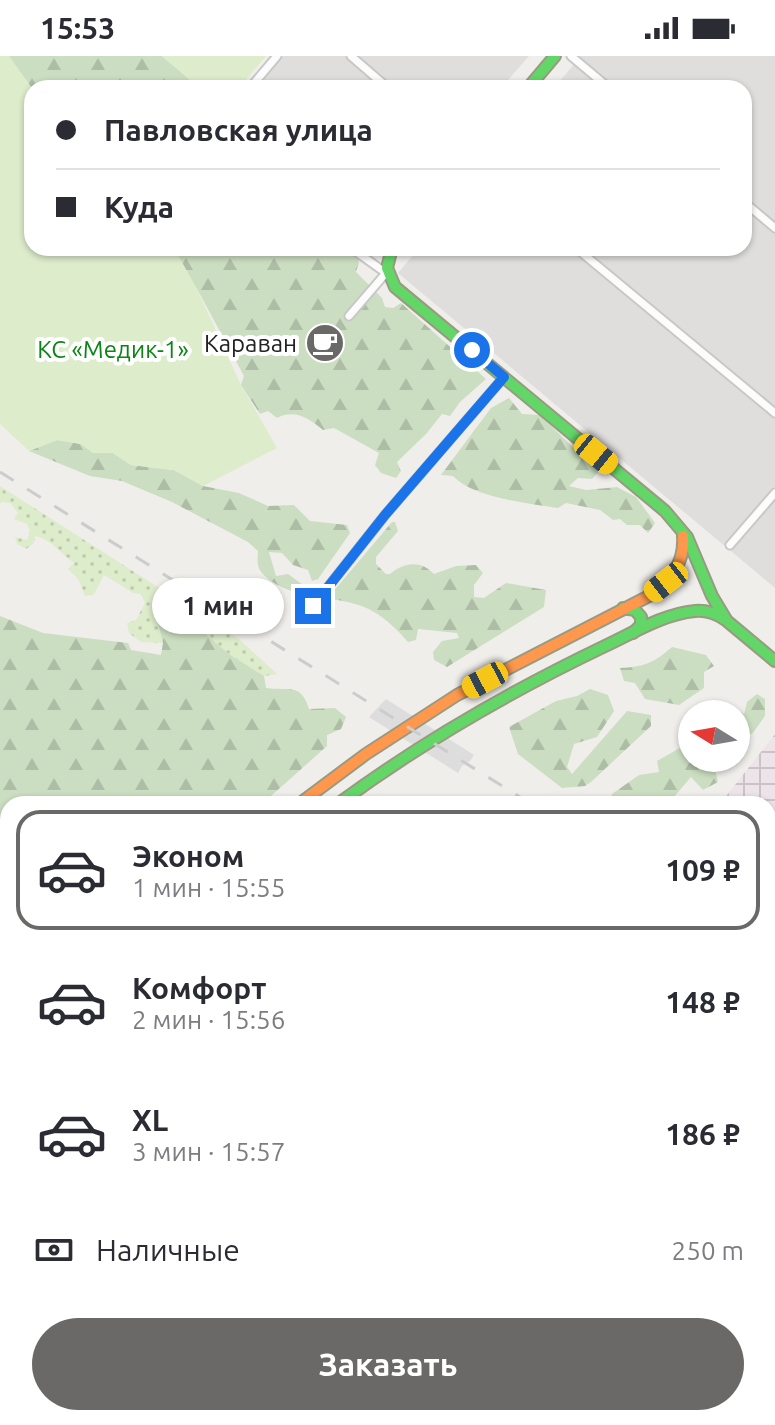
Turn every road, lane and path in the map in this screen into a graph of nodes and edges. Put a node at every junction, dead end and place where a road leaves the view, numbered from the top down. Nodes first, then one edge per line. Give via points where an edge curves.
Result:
1 (277, 56) edge
2 (351, 56) edge
3 (555, 56) edge
4 (571, 56) edge
5 (257, 80) edge
6 (379, 80) edge
7 (535, 80) edge
8 (600, 80) edge
9 (752, 209) edge
10 (775, 228) edge
11 (362, 256) edge
12 (387, 256) edge
13 (586, 256) edge
14 (386, 273) junction
15 (349, 316) dead end
16 (504, 377) junction
17 (775, 413) edge
18 (775, 493) edge
19 (682, 529) junction
20 (730, 545) dead end
21 (313, 606) dead end
22 (623, 608) junction
23 (727, 621) junction
24 (633, 633) junction
25 (775, 661) edge
26 (310, 796) edge
27 (348, 796) edge

1 - 5 street
2 - 6 street
3 - 7 main road
4 - 8 street
9 - 10 street
11 - 14 street
12 - 14 main road
13 - 17 street
14 - 15 street
14 - 16 main road via 395,287
16 - 19 main road
16 - 21 street
18 - 20 street
19 - 22 main road via 683,553 676,573 649,596
19 - 23 main road
22 - 24 main road via 641,617
22 - 26 main road via 457,695
23 - 24 main road via 717,614 692,612
23 - 25 main road
24 - 27 main road via 463,718

